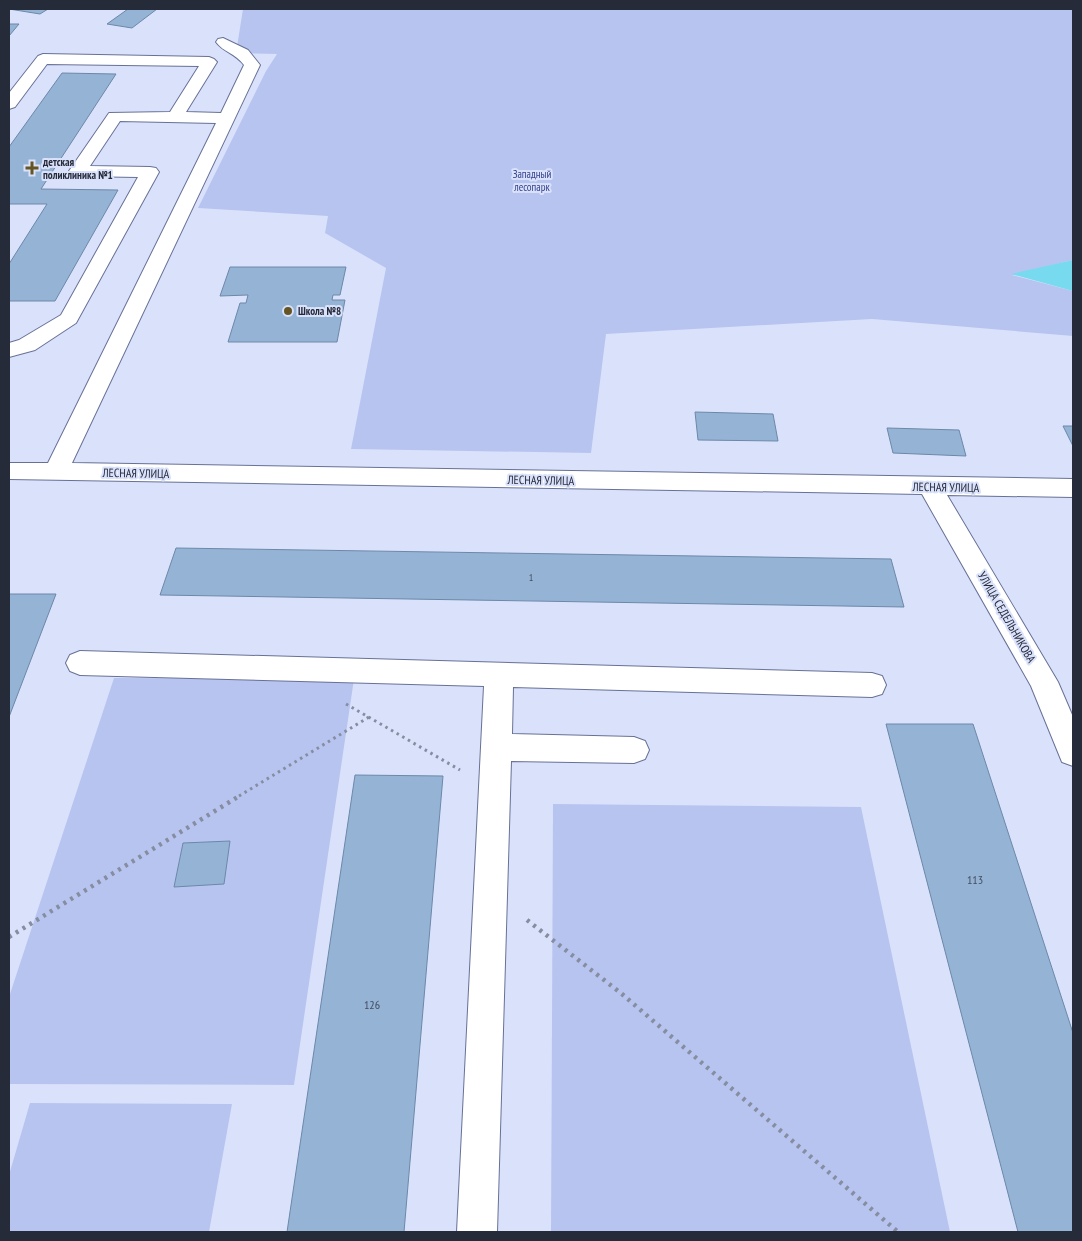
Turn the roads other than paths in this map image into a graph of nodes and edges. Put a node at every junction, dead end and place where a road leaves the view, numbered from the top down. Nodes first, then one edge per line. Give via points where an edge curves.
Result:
1 (223, 42) dead end
2 (9, 104) edge
3 (175, 117) junction
4 (227, 118) junction
5 (9, 350) edge
6 (9, 471) edge
7 (56, 472) junction
8 (930, 487) junction
9 (1073, 488) edge
10 (80, 663) dead end
11 (500, 674) junction
12 (872, 685) dead end
13 (496, 747) junction
14 (634, 750) dead end
15 (1073, 753) edge
16 (477, 1232) edge

1 - 4 street via 242,53 252,66
2 - 3 street via 43,59 209,62
3 - 4 street
3 - 5 street via 115,116 78,171 150,172 69,319 27,345
4 - 7 street
6 - 7 street, ЛЕСНАЯ УЛИЦА
7 - 8 street, ЛЕСНАЯ УЛИЦА
8 - 9 street, ЛЕСНАЯ УЛИЦА
8 - 15 street, УЛИЦА СЕДЕЛЬНИКОВА via 1044,682
10 - 11 street
11 - 12 street
11 - 13 street
13 - 14 street
13 - 16 street

